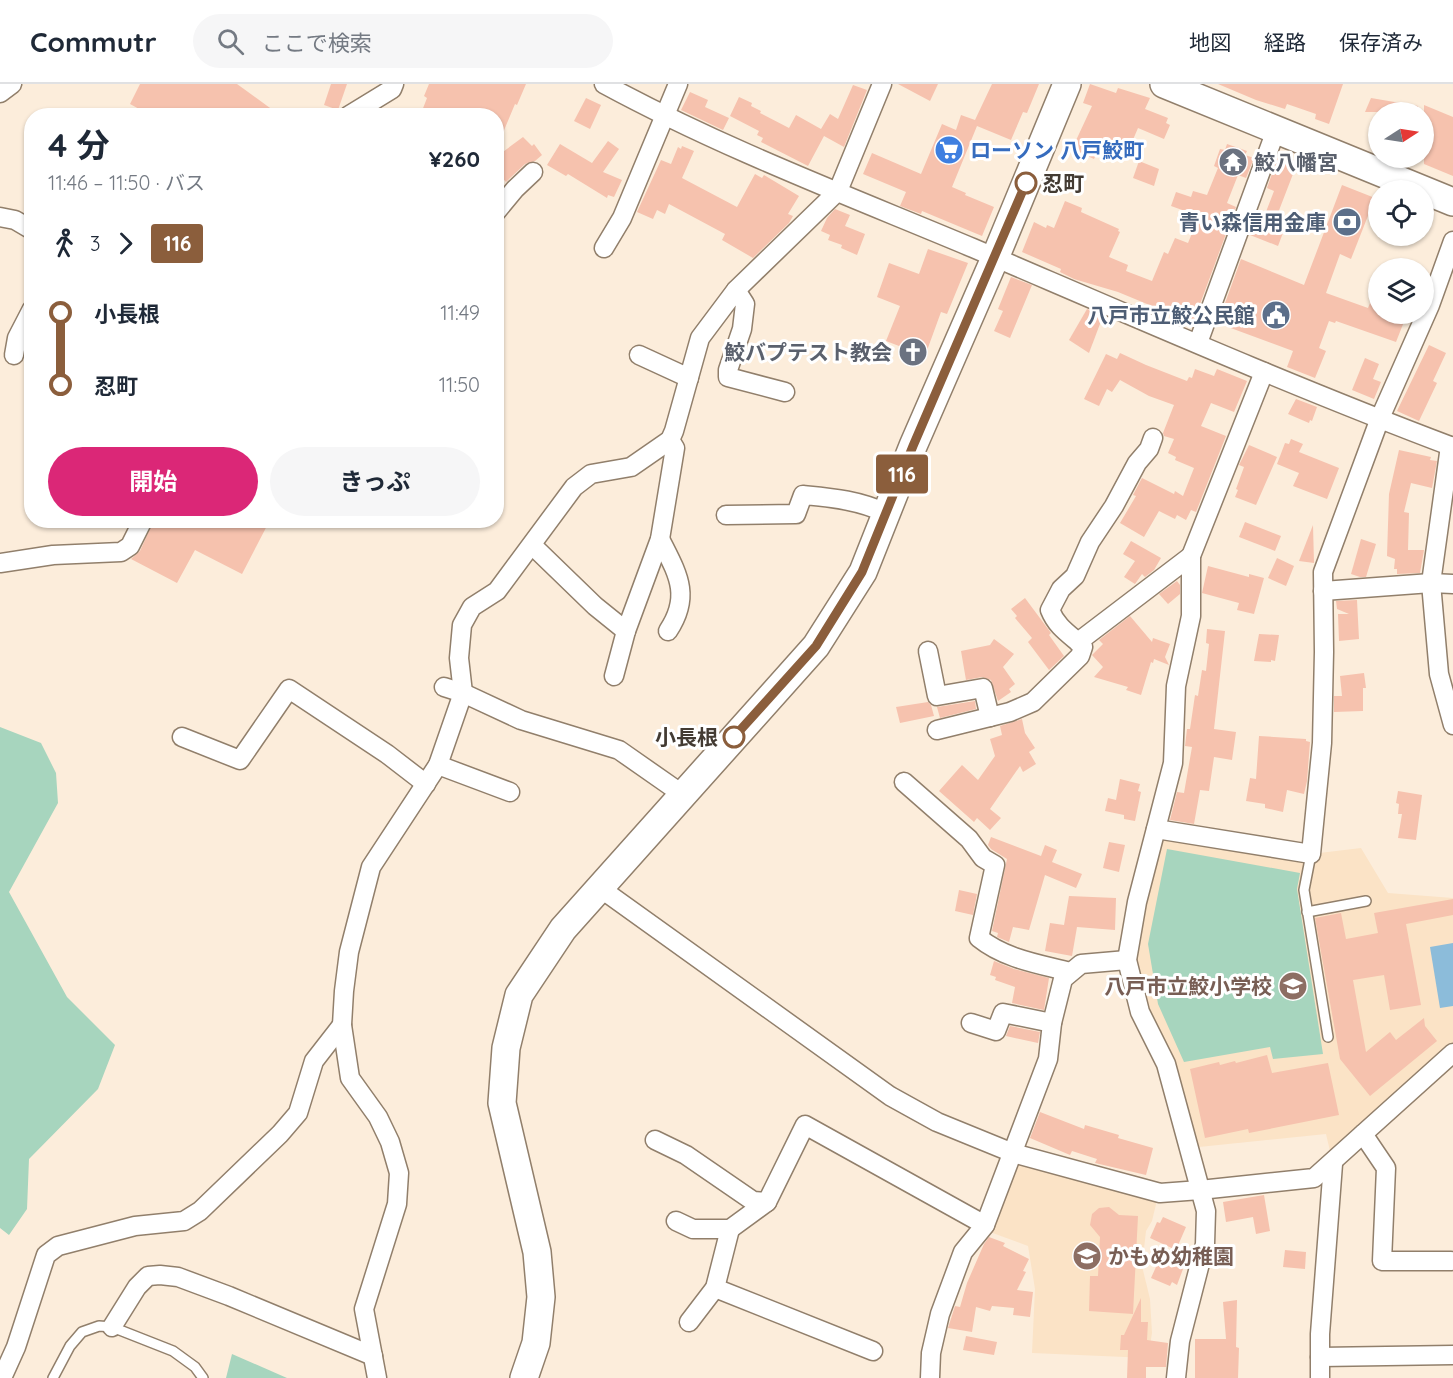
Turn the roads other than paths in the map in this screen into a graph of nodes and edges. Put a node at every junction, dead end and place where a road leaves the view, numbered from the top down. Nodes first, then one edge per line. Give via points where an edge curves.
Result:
1 (12, 84) edge
2 (394, 84) edge
3 (604, 84) edge
4 (678, 84) edge
5 (882, 84) edge
6 (1067, 84) edge
7 (1164, 84) edge
8 (0, 93) edge
9 (361, 108) edge
10 (664, 116) junction
11 (1276, 130) junction
12 (532, 172) dead end
13 (838, 191) junction
14 (504, 202) edge
15 (1453, 202) edge
16 (0, 217) edge
17 (24, 225) edge
18 (1453, 241) edge
19 (604, 248) dead end
20 (995, 258) junction
21 (736, 290) junction
22 (24, 324) edge
23 (1198, 343) junction
24 (14, 355) dead end
25 (639, 355) dead end
26 (1264, 372) junction
27 (689, 378) junction
28 (785, 392) dead end
29 (1380, 418) junction
30 (1153, 438) dead end
31 (670, 440) junction
32 (1451, 446) edge
33 (886, 513) junction
34 (726, 515) dead end
35 (139, 528) edge
36 (660, 539) junction
37 (532, 545) junction
38 (1191, 556) junction
39 (0, 563) edge
40 (1431, 583) junction
41 (1453, 584) edge
42 (1323, 591) junction
43 (626, 631) junction
44 (668, 631) dead end
45 (1078, 642) junction
46 (928, 651) dead end
47 (614, 676) dead end
48 (444, 687) dead end
49 (463, 693) junction
50 (990, 717) junction
51 (1453, 725) edge
52 (937, 730) dead end
53 (182, 737) dead end
54 (438, 765) junction
55 (904, 782) dead end
56 (426, 784) junction
57 (510, 792) dead end
58 (682, 794) junction
59 (1156, 829) junction
60 (1311, 854) junction
61 (600, 888) junction
62 (1366, 902) dead end
63 (1307, 912) junction
64 (1127, 960) junction
65 (1070, 972) junction
66 (971, 1023) dead end
67 (1052, 1023) junction
68 (342, 1025) junction
69 (1328, 1037) dead end
70 (1453, 1053) edge
71 (1363, 1134) junction
72 (655, 1140) dead end
73 (1013, 1153) junction
74 (1333, 1164) junction
75 (1200, 1190) junction
76 (767, 1202) junction
77 (676, 1221) dead end
78 (986, 1225) junction
79 (730, 1228) junction
80 (1451, 1261) dead end
81 (715, 1288) junction
82 (689, 1322) dead end
83 (112, 1327) junction
84 (873, 1350) dead end
85 (1453, 1355) edge
86 (373, 1356) junction
87 (1320, 1357) junction
88 (2, 1378) edge
89 (54, 1378) edge
90 (203, 1378) edge
91 (377, 1378) edge
92 (524, 1378) edge
93 (930, 1378) edge
94 (1176, 1378) edge
95 (1320, 1378) edge

1 - 8 street
2 - 9 street
3 - 10 street
4 - 10 street
5 - 13 street
6 - 20 street
7 - 11 street
10 - 13 street
10 - 19 street via 622,218
11 - 15 street
11 - 23 street
12 - 14 street
13 - 20 street
13 - 21 street
16 - 17 street
18 - 29 street via 1430,305
20 - 23 street
20 - 33 street
21 - 27 street via 700,338
21 - 28 street via 745,304 729,377
22 - 24 street
23 - 26 street
25 - 27 street
26 - 29 street
26 - 38 street
27 - 31 street
29 - 32 street
29 - 42 street via 1323,572
30 - 45 street via 1090,542 1075,576 1060,589 1050,610 1061,628
31 - 36 street via 675,448
31 - 37 street via 631,467 591,474 574,487
32 - 40 street
33 - 34 street via 865,503 803,495 796,514
33 - 58 street via 862,572 816,646
35 - 39 street via 130,546 121,552 53,555
36 - 43 street
36 - 44 street via 680,582 681,595
37 - 43 street
37 - 49 street via 497,591 472,607 462,625 459,658
38 - 45 street
38 - 59 street via 1191,616 1176,686 1173,763
40 - 41 street
40 - 42 street
40 - 51 street via 1439,674
42 - 60 street via 1322,743
43 - 47 street
45 - 50 street via 1083,647 1080,656 1033,702
46 - 50 street via 937,696 983,688
48 - 49 street
49 - 54 street
49 - 58 street via 521,720 619,750
50 - 52 street
53 - 56 street via 240,760 289,689
54 - 56 street
54 - 57 street
55 - 65 street via 995,865 979,939 1017,959
56 - 68 street via 371,867 349,952
58 - 61 street
59 - 60 street
59 - 64 street
60 - 63 lane via 1304,890
61 - 73 street via 890,1096 937,1122
61 - 92 street via 563,929 519,995 506,1048 501,1103 537,1252 541,1297 536,1343
62 - 63 lane
63 - 69 lane
64 - 65 street via 1081,964
64 - 75 street via 1140,1012 1166,1064
65 - 67 street via 1063,979
66 - 67 street via 996,1031 1004,1013
67 - 73 street via 1048,1059
68 - 86 street via 350,1078 378,1117 399,1173 397,1204 364,1309
68 - 88 street via 314,1061 298,1113 200,1211 184,1221 135,1226 58,1246 46,1255
70 - 71 street
71 - 74 street
71 - 80 street via 1386,1168 1382,1261
72 - 76 street via 686,1155 753,1201
73 - 75 street via 1160,1192
73 - 78 street
74 - 75 street via 1314,1178
74 - 87 street
75 - 94 street via 1206,1211 1204,1244 1180,1341
76 - 78 street via 806,1125
76 - 79 street
77 - 79 street via 693,1229
78 - 93 street via 963,1252 940,1314
79 - 81 street
81 - 82 street
81 - 84 street
83 - 86 street via 137,1287 148,1276 160,1275 177,1277 229,1296
83 - 89 lane via 99,1326 82,1332
83 - 90 lane via 173,1351
85 - 87 street
86 - 91 street
87 - 95 street

